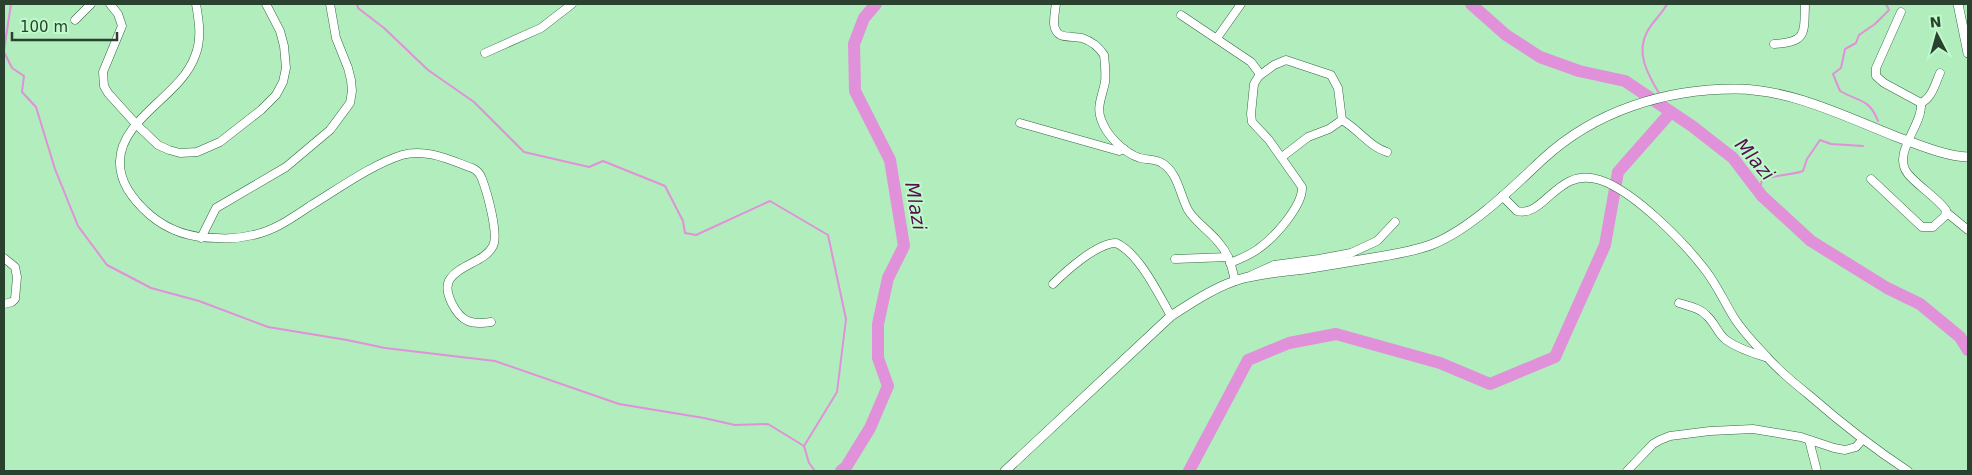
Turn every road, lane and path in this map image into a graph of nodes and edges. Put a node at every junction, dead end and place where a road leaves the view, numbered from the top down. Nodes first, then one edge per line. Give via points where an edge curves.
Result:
1 (91, 4) edge
2 (110, 4) edge
3 (196, 4) edge
4 (266, 4) edge
5 (330, 4) edge
6 (572, 4) edge
7 (1056, 4) edge
8 (1241, 4) edge
9 (1806, 4) edge
10 (1958, 4) edge
11 (1902, 12) dead end
12 (1181, 15) dead end
13 (75, 20) dead end
14 (1217, 38) junction
15 (1774, 44) dead end
16 (485, 53) dead end
17 (1968, 53) edge
18 (1940, 73) dead end
19 (1259, 76) junction
20 (1921, 103) junction
21 (1342, 120) junction
22 (1020, 123) dead end
23 (136, 124) junction
24 (1909, 141) junction
25 (1124, 149) junction
26 (1387, 152) dead end
27 (1282, 157) junction
28 (1968, 157) edge
29 (1871, 179) dead end
30 (1502, 196) junction
31 (1946, 212) junction
32 (1395, 222) dead end
33 (1968, 230) edge
34 (201, 238) junction
35 (4, 258) edge
36 (1175, 259) dead end
37 (1230, 263) junction
38 (1240, 280) junction
39 (1053, 284) dead end
40 (1679, 303) dead end
41 (4, 304) edge
42 (1172, 316) junction
43 (491, 322) dead end
44 (1767, 358) junction
45 (1809, 440) junction
46 (1862, 440) junction
47 (1005, 471) edge
48 (1627, 471) edge
49 (1817, 471) edge
50 (1908, 471) edge

1 - 13 street
2 - 23 street via 122,26 103,72 104,86
3 - 23 street via 200,26 196,56 170,92
4 - 23 street via 280,31 286,68 276,95 261,110 220,142 197,152 169,150 158,145
5 - 34 street via 336,38 351,80 350,103 330,130 286,166 216,208
6 - 16 street via 541,28
7 - 25 street via 1054,24 1059,34 1084,38 1104,55 1105,82 1099,113 1107,130
8 - 14 street
9 - 15 street via 1801,36 1795,42
10 - 17 street
11 - 20 street via 1876,68 1876,76
12 - 14 street
14 - 19 street via 1251,62
18 - 20 street via 1930,96
19 - 21 street via 1286,60 1331,75 1338,88
19 - 27 street via 1254,84 1252,122
20 - 24 street
21 - 26 street
21 - 27 street via 1308,137
22 - 25 street via 1119,151
23 - 34 street via 128,134 120,160 128,192 158,222
24 - 28 street via 1954,156
24 - 30 street via 1820,106 1774,94 1738,89 1698,90 1661,97 1620,111 1583,129
24 - 31 street via 1903,156 1906,171
25 - 37 street via 1141,158 1155,160 1169,170 1191,215 1219,242
27 - 37 street via 1302,186 1298,205 1264,245
29 - 31 street via 1922,227 1938,225
30 - 38 street via 1460,230 1417,250
30 - 44 street via 1518,211 1528,212 1570,180 1589,177 1608,183 1635,199 1706,270 1734,318
31 - 33 street
32 - 38 street via 1377,241 1351,253 1274,265
34 - 43 street via 230,239 269,230 378,165 403,155 434,154 477,170 482,179 492,218 494,246 454,273 448,281 448,288 460,316 469,322
35 - 41 street via 15,267 17,277 15,299
36 - 37 street
37 - 38 street
38 - 42 street via 1204,296
39 - 42 street via 1094,252 1116,243 1126,249 1142,268
40 - 44 street via 1707,315 1728,341
42 - 47 street
44 - 46 street
45 - 46 street via 1845,450 1856,447
45 - 48 street via 1753,429 1670,436 1653,444
45 - 49 street
46 - 50 street

